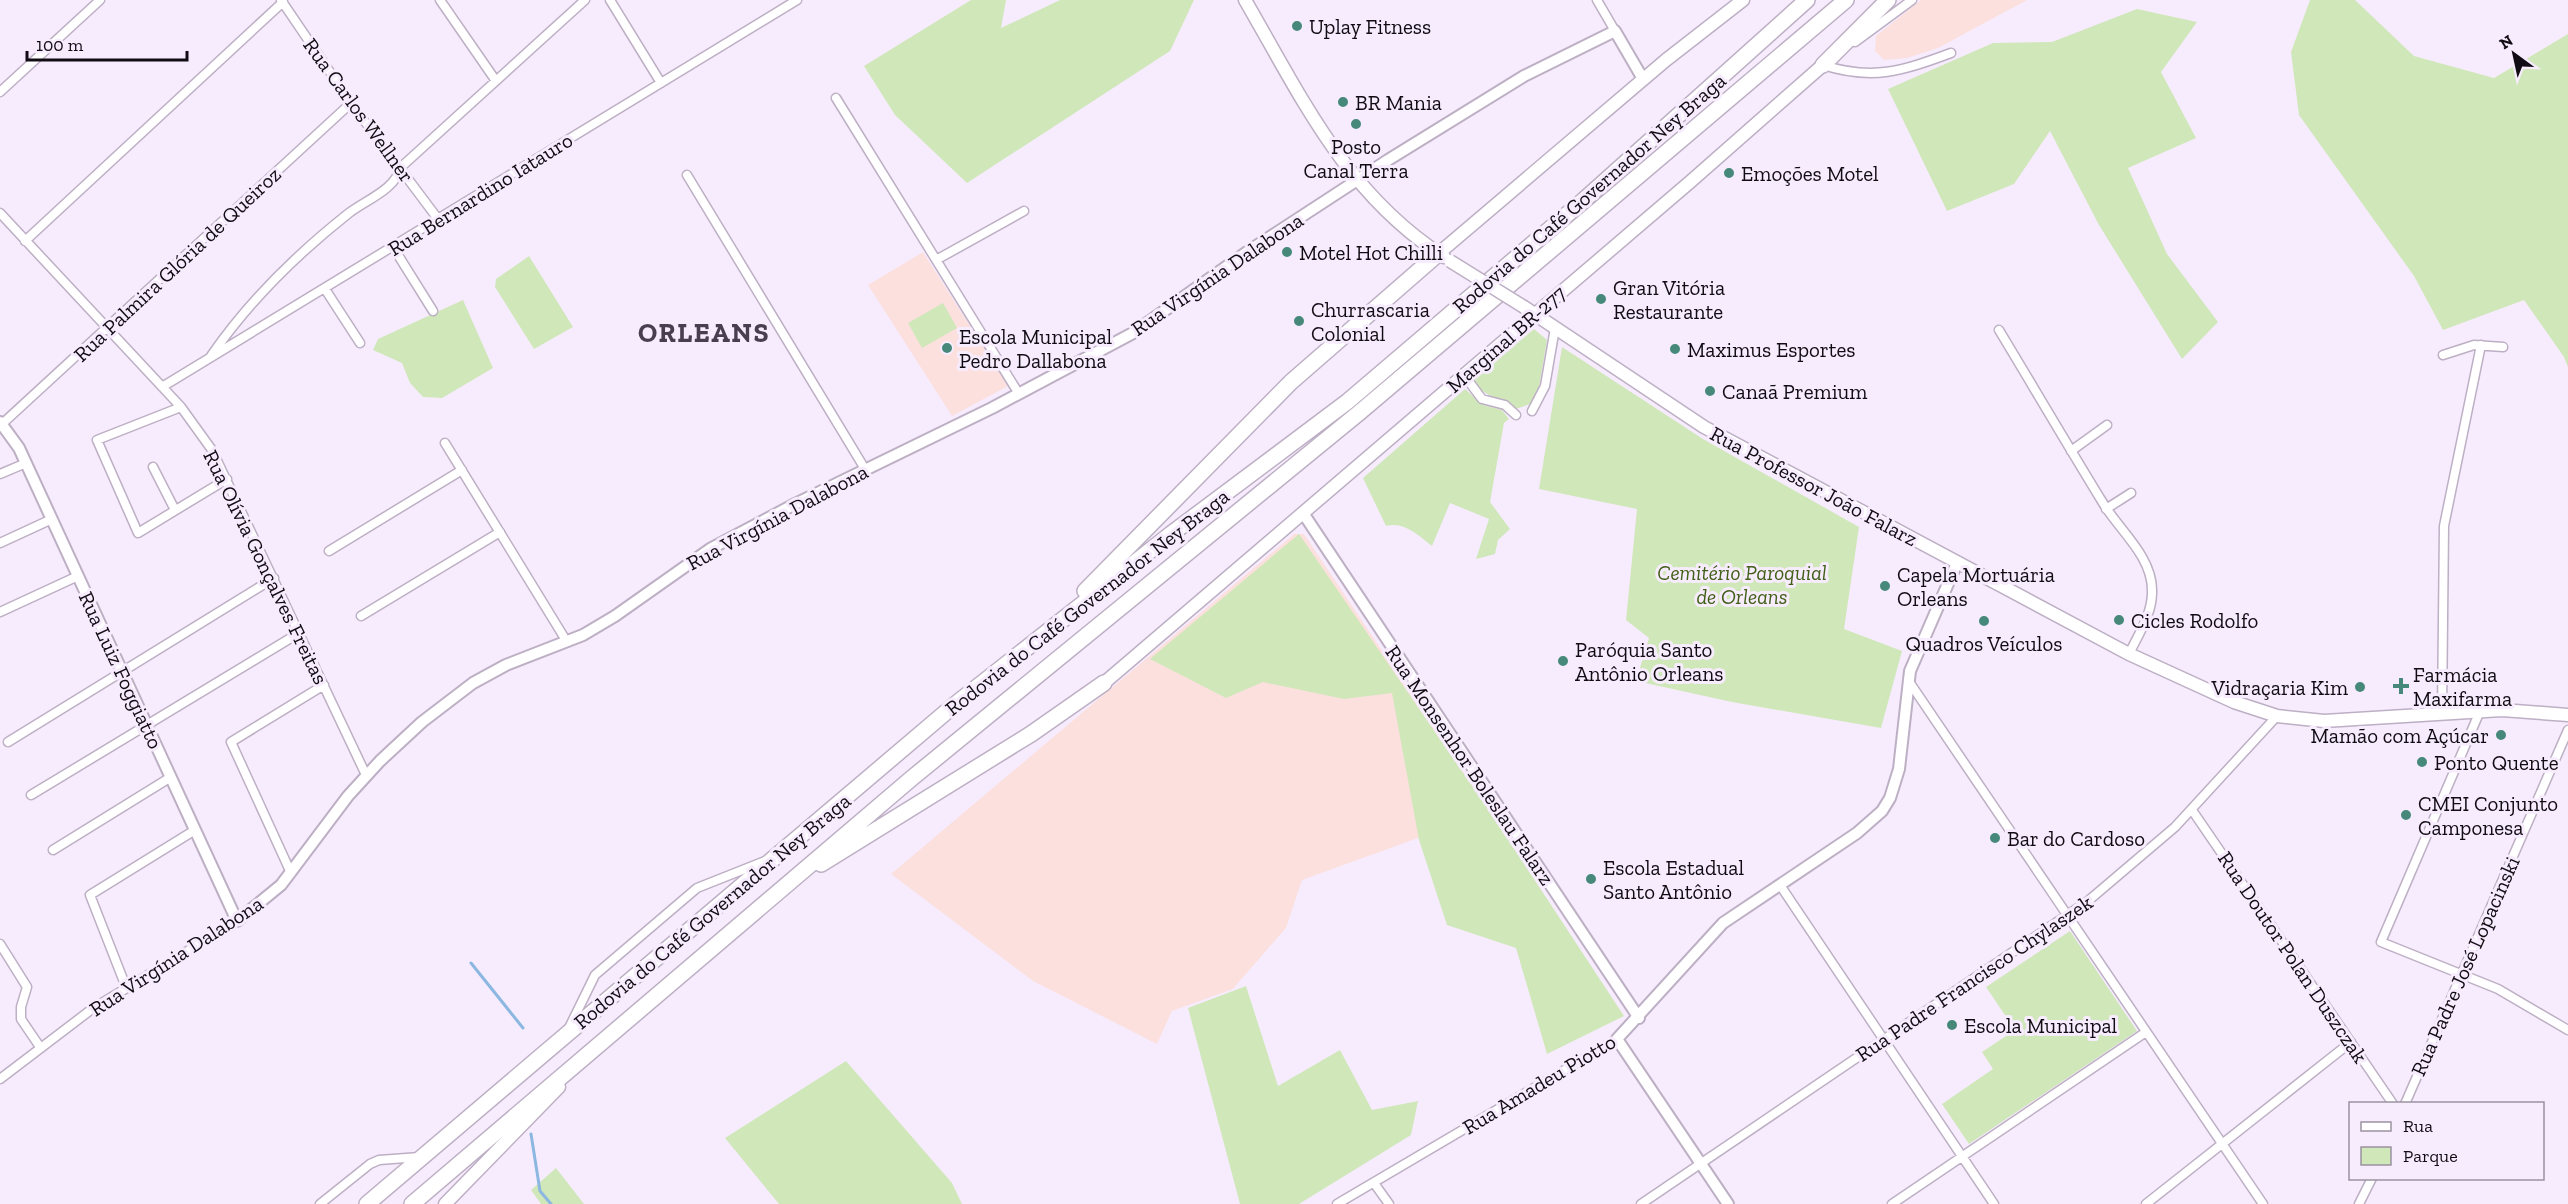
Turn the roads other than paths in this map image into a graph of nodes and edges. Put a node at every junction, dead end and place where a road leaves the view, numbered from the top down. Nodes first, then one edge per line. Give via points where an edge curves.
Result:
1 (100, 0) edge
2 (440, 0) edge
3 (585, 0) edge
4 (610, 0) edge
5 (796, 0) edge
6 (1245, 0) edge
7 (1597, 0) edge
8 (1743, 0) edge
9 (1807, 0) edge
10 (1846, 0) edge
11 (1888, 0) edge
12 (1912, 0) edge
13 (282, 1) edge
14 (1615, 31) junction
15 (1951, 54) dead end
16 (1823, 65) junction
17 (1643, 80) junction
18 (496, 81) junction
19 (661, 83) junction
20 (0, 92) edge
21 (836, 98) dead end
22 (351, 103) junction
23 (400, 168) junction
24 (687, 175) dead end
25 (1357, 180) junction
26 (1024, 211) dead end
27 (0, 213) edge
28 (438, 219) junction
29 (25, 241) junction
30 (393, 247) junction
31 (1444, 257) junction
32 (936, 260) junction
33 (325, 289) junction
34 (433, 310) dead end
35 (1535, 314) junction
36 (1555, 328) junction
37 (106, 329) junction
38 (1999, 330) dead end
39 (360, 343) dead end
40 (2481, 345) junction
41 (2503, 347) dead end
42 (2443, 355) dead end
43 (209, 359) junction
44 (1464, 375) junction
45 (162, 387) junction
46 (1019, 394) junction
47 (181, 407) junction
48 (1532, 411) dead end
49 (1516, 415) dead end
50 (1, 423) edge
51 (2107, 425) dead end
52 (446, 443) dead end
53 (2071, 451) junction
54 (26, 463) junction
55 (153, 467) dead end
56 (462, 470) junction
57 (865, 470) junction
58 (0, 474) edge
59 (227, 479) junction
60 (2131, 492) dead end
61 (2106, 509) junction
62 (176, 510) junction
63 (1303, 513) junction
64 (52, 519) junction
65 (500, 532) junction
66 (0, 543) edge
67 (329, 551) dead end
68 (1957, 563) junction
69 (78, 576) junction
70 (274, 578) junction
71 (0, 612) edge
72 (362, 616) dead end
73 (299, 633) junction
74 (1040, 637) junction
75 (567, 642) junction
76 (2129, 654) junction
77 (122, 671) junction
78 (1908, 680) junction
79 (1104, 683) joint
80 (324, 685) junction
81 (2480, 711) junction
82 (2442, 713) junction
83 (2568, 715) edge
84 (2277, 716) junction
85 (147, 725) junction
86 (2568, 730) edge
87 (8, 742) dead end
88 (366, 776) junction
89 (171, 777) junction
90 (31, 795) dead end
91 (2192, 810) junction
92 (195, 830) junction
93 (53, 850) dead end
94 (779, 855) junction
95 (291, 873) junction
96 (1780, 885) junction
97 (780, 889) junction
98 (2067, 916) junction
99 (237, 921) junction
100 (0, 944) edge
101 (2461, 974) junction
102 (126, 987) junction
103 (1639, 1018) junction
104 (2568, 1030) edge
105 (2146, 1032) junction
106 (564, 1038) junction
107 (1617, 1039) junction
108 (1884, 1040) junction
109 (2351, 1042) junction
110 (600, 1044) junction
111 (40, 1047) junction
112 (0, 1079) edge
113 (2392, 1102) edge
114 (2406, 1102) edge
115 (2223, 1145) junction
116 (424, 1156) junction
117 (1962, 1156) junction
118 (1701, 1164) junction
119 (2371, 1180) edge
120 (1374, 1183) junction
121 (320, 1204) edge
122 (367, 1204) edge
123 (412, 1204) edge
124 (445, 1204) edge
125 (1337, 1204) edge
126 (1389, 1204) edge
127 (1641, 1204) edge
128 (1728, 1204) edge
129 (1892, 1204) edge
130 (1994, 1204) edge
131 (2146, 1204) edge
132 (2263, 1204) edge
133 (2359, 1204) edge

1 - 20 street
2 - 18 street
3 - 18 street
4 - 19 street
5 - 19 street, Rua Bernardino Iatauro
6 - 25 main road, Rua Professor João Falarz via 1325,138
7 - 14 street
8 - 17 main road
9 - 74 highway, Rodovia do Café Governador Ney Braga via 1616,172 1347,402
10 - 97 highway, Rodovia do Café Governador Ney Braga via 1360,412
11 - 16 highway
12 - 16 street, Marginal BR-277
13 - 22 street, Rua Carlos Wellner
13 - 29 street
14 - 17 street
14 - 25 street, Rua Virgínia Dalabona via 1524,76
15 - 16 street via 1876,75
16 - 35 main road, Marginal BR-277
17 - 31 main road
18 - 23 street
19 - 28 street, Rua Bernardino Iatauro
21 - 32 street
22 - 23 street, Rua Carlos Wellner
22 - 37 street, Rua Palmira Glória de Queiroz
23 - 28 street, Rua Carlos Wellner
23 - 43 street via 395,181 336,223 254,299
24 - 57 street
25 - 31 main road, Rua Professor João Falarz via 1393,216
25 - 46 street, Rua Virgínia Dalabona via 1142,327
26 - 32 street
27 - 29 street, Rua Olívia Gonçalves Freitas
28 - 30 street, Rua Bernardino Iatauro
29 - 37 street, Rua Olívia Gonçalves Freitas
30 - 33 street, Rua Bernardino Iatauro
30 - 34 street
31 - 35 main road, Rua Professor João Falarz, bridge
31 - 74 highway via 1291,382
32 - 46 street
33 - 39 street
33 - 43 street, Rua Bernardino Iatauro
35 - 36 main road, Rua Professor João Falarz
35 - 44 main road, Marginal BR-277
36 - 48 street via 1545,386
36 - 68 main road, Rua Professor João Falarz via 1686,416
37 - 45 street, Rua Olívia Gonçalves Freitas
37 - 50 street, Rua Palmira Glória de Queiroz
38 - 53 street
40 - 41 street
40 - 42 street
40 - 82 street via 2444,526
43 - 45 street, Rua Bernardino Iatauro
44 - 49 street via 1482,399 1505,405
44 - 63 main road, Marginal BR-277
45 - 47 street, Rua Olívia Gonçalves Freitas
46 - 57 street, Rua Virgínia Dalabona
47 - 59 street, Rua Olívia Gonçalves Freitas
47 - 62 street via 97,440 138,533
50 - 54 street, Rua Luiz Foggiatto
51 - 53 street
52 - 56 street
53 - 61 street
54 - 58 street
54 - 64 street, Rua Luiz Foggiatto
55 - 62 street
56 - 65 street
56 - 67 street
57 - 75 street, Rua Virgínia Dalabona via 710,549 602,625
59 - 62 street
59 - 70 street, Rua Olívia Gonçalves Freitas
60 - 61 street
61 - 76 street via 2134,545 2152,589 2151,604
63 - 79 main road, Marginal BR-277
63 - 103 street, Rua Monsenhor Boleslau Falarz
64 - 66 street
64 - 69 street, Rua Luiz Foggiatto
65 - 72 street
65 - 75 street
68 - 76 main road, Rua Professor João Falarz
68 - 78 street, Rua Amadeu Piotto
69 - 71 street
69 - 77 street, Rua Luiz Foggiatto
70 - 73 street, Rua Olívia Gonçalves Freitas
70 - 77 street
73 - 80 street, Rua Olívia Gonçalves Freitas
73 - 85 street
74 - 94 highway, Rodovia do Café Governador Ney Braga
75 - 88 street, Rua Virgínia Dalabona via 506,665 473,683 422,722
76 - 84 main road, Rua Professor João Falarz via 2195,686
77 - 85 street, Rua Luiz Foggiatto
77 - 87 street
78 - 96 street, Rua Amadeu Piotto via 1899,769 1890,798 1870,823
78 - 98 street
79 - 97 highway via 1031,734
80 - 88 street, Rua Olívia Gonçalves Freitas
80 - 95 street via 231,741
81 - 82 main road, Rua Professor João Falarz
81 - 83 main road, Rua Professor João Falarz via 2528,710
81 - 101 street via 2381,942
82 - 84 main road, Rua Professor João Falarz via 2343,721
84 - 91 street, Rua Padre Francisco Chylaszek
85 - 89 street, Rua Luiz Foggiatto
85 - 90 street
86 - 101 street, Rua Padre José Lopacinski
88 - 95 street, Rua Virgínia Dalabona
89 - 92 street, Rua Luiz Foggiatto
89 - 93 street
91 - 98 street, Rua Padre Francisco Chylaszek via 2138,861
91 - 109 street, Rua Doutor Polan Duszczak
92 - 99 street, Rua Luiz Foggiatto
92 - 102 street via 90,895
94 - 106 highway, Rodovia do Café Governador Ney Braga
94 - 106 street via 697,888 595,975
95 - 99 street, Rua Virgínia Dalabona via 267,899
96 - 103 street, Rua Amadeu Piotto via 1724,923
96 - 108 street
97 - 110 highway, Rodovia do Café Governador Ney Braga
98 - 105 street
98 - 108 street, Rua Padre Francisco Chylaszek
99 - 102 street, Rua Virgínia Dalabona
100 - 111 street via 27,987 21,1019
101 - 104 street via 2505,992
101 - 114 street, Rua Padre José Lopacinski
102 - 111 street, Rua Virgínia Dalabona
103 - 107 street, Rua Amadeu Piotto
105 - 115 street
105 - 117 street
106 - 116 highway, Rodovia do Café Governador Ney Braga
107 - 118 street
107 - 120 street, Rua Amadeu Piotto
108 - 117 street
108 - 118 street, Rua Padre Francisco Chylaszek
109 - 113 street, Rua Doutor Polan Duszczak
109 - 115 street
110 - 123 highway, Rodovia do Café Governador Ney Braga
110 - 124 main road
111 - 112 street, Rua Virgínia Dalabona
115 - 131 street
115 - 132 street
116 - 121 street via 370,1164
116 - 122 highway, Rodovia do Café Governador Ney Braga
117 - 129 street
117 - 130 street
118 - 127 street, Rua Padre Francisco Chylaszek
118 - 128 street
119 - 133 street
120 - 125 street, Rua Amadeu Piotto
120 - 126 street

